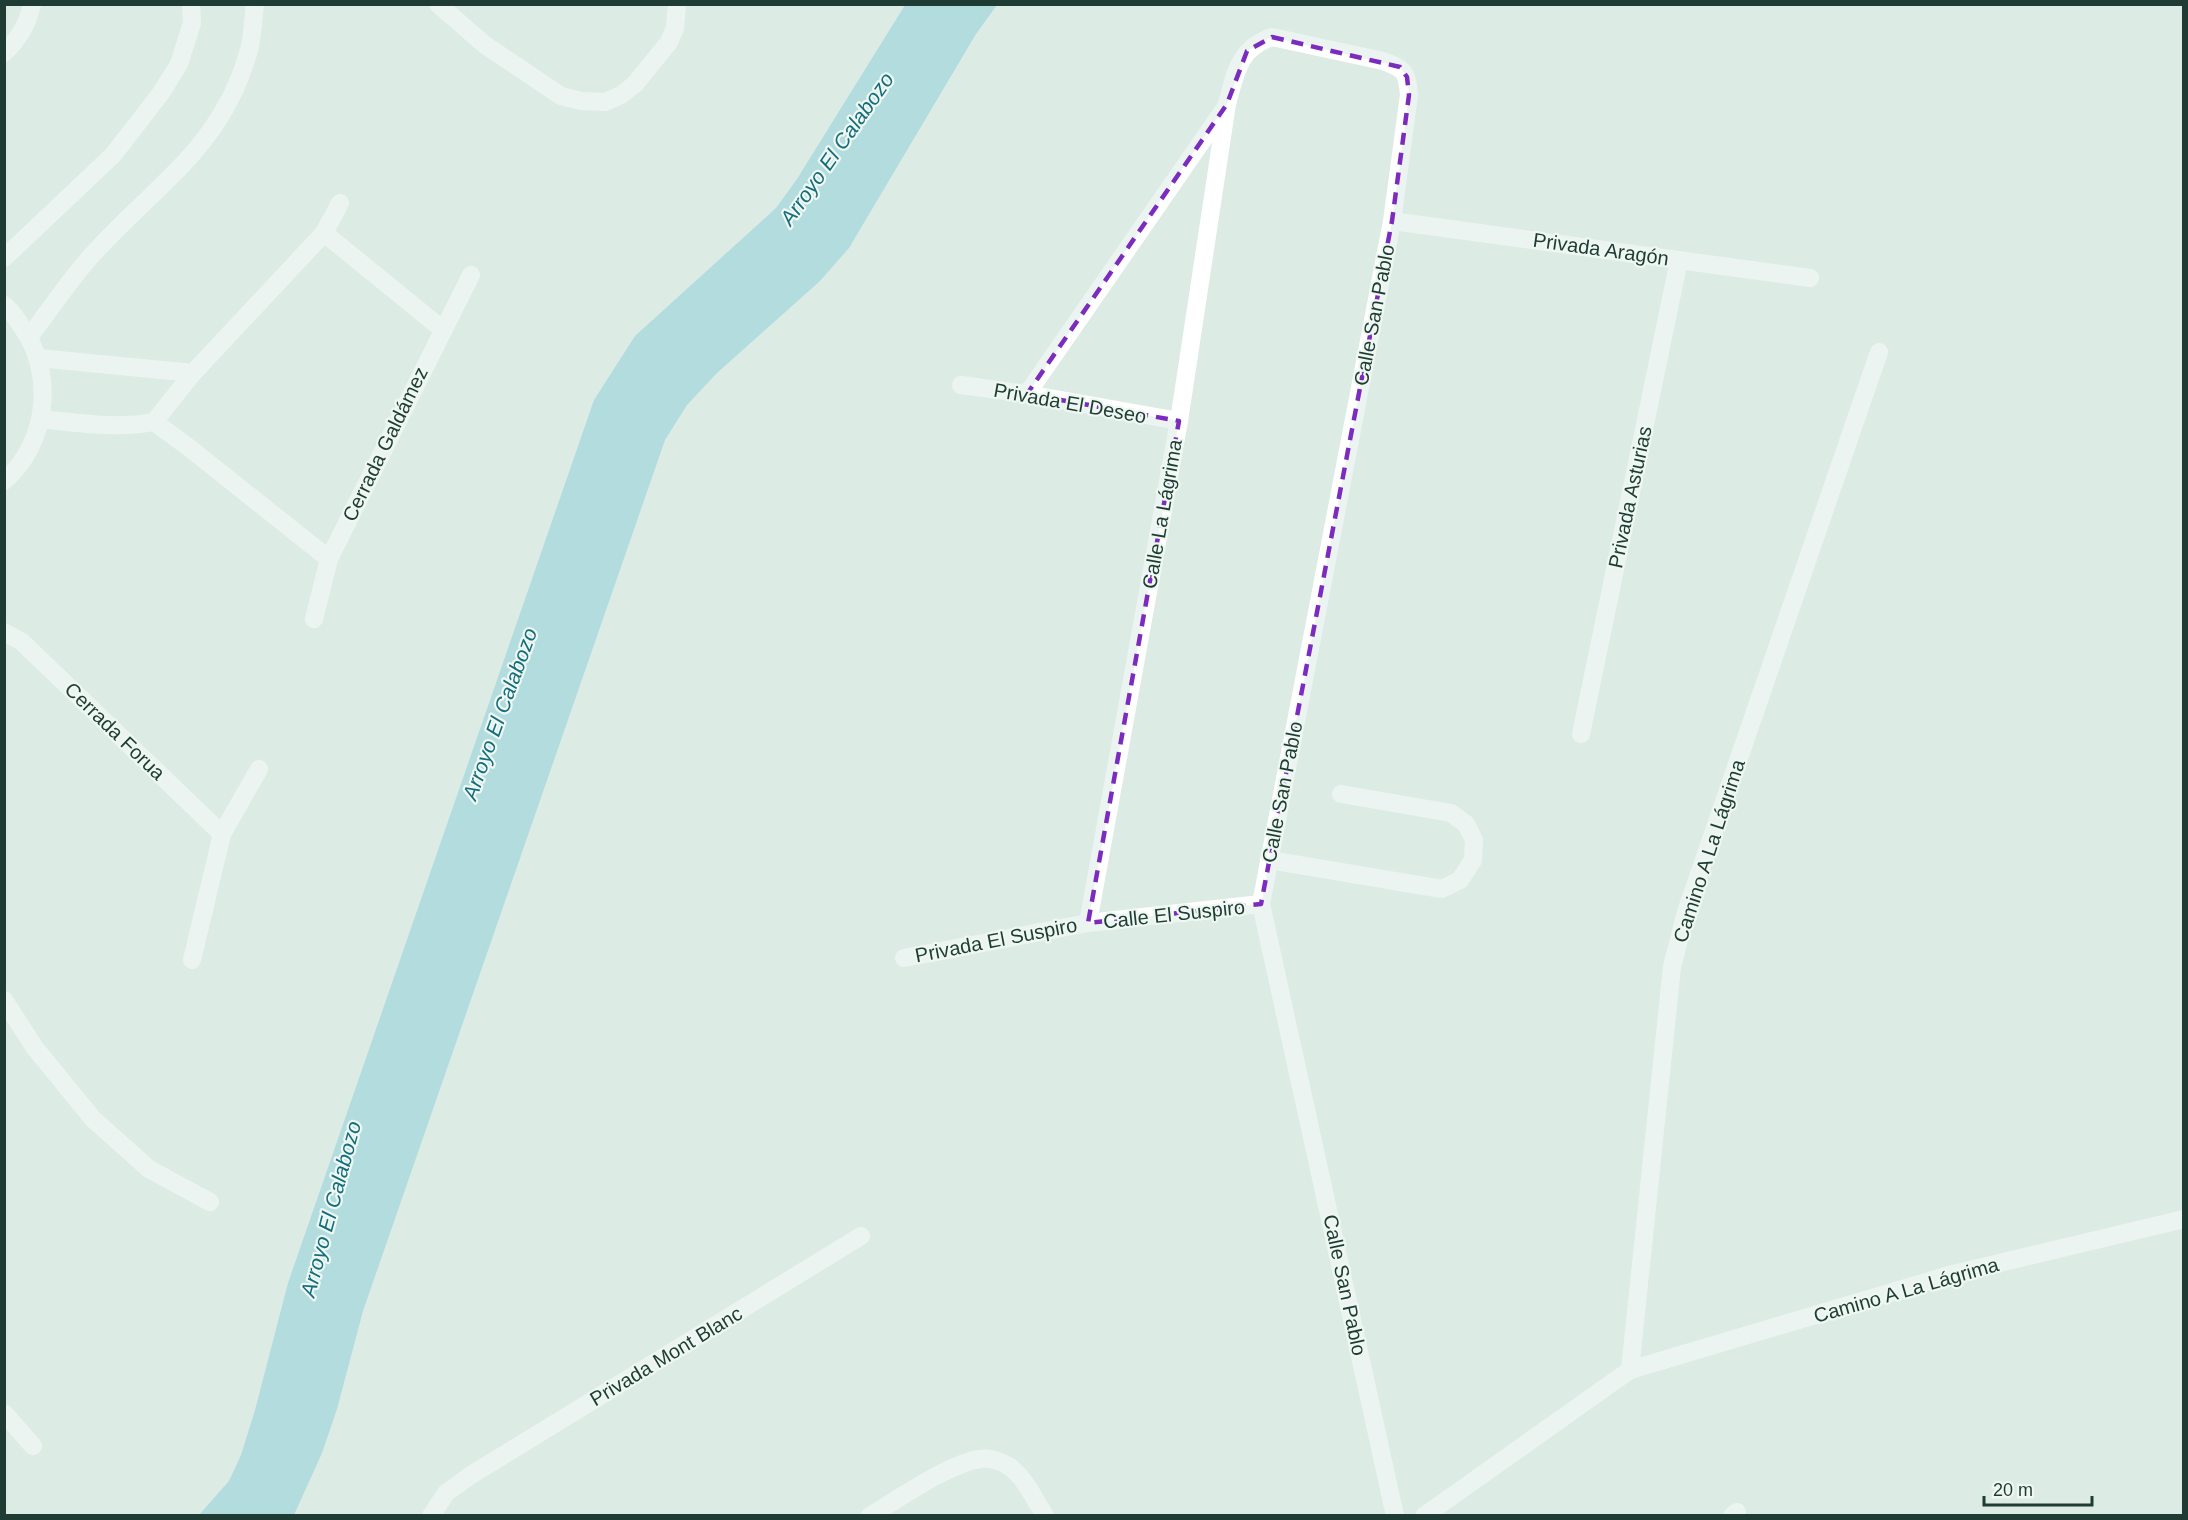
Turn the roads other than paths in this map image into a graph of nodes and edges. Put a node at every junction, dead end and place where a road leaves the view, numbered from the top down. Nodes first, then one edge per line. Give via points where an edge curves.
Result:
1 (32, 4) edge
2 (191, 4) edge
3 (255, 4) edge
4 (438, 4) edge
5 (677, 4) edge
6 (4, 53) edge
7 (1400, 67) joint
8 (1227, 104) junction
9 (340, 203) dead end
10 (1392, 221) junction
11 (324, 233) junction
12 (4, 258) edge
13 (1679, 260) junction
14 (471, 274) dead end
15 (1810, 278) dead end
16 (4, 305) edge
17 (442, 329) junction
18 (29, 338) junction
19 (1879, 352) dead end
20 (38, 358) junction
21 (193, 373) junction
22 (961, 385) dead end
23 (1027, 394) junction
24 (40, 419) junction
25 (154, 422) junction
26 (1179, 422) junction
27 (4, 482) edge
28 (329, 559) junction
29 (314, 619) dead end
30 (4, 632) edge
31 (1581, 734) dead end
32 (259, 769) dead end
33 (1341, 794) dead end
34 (222, 834) junction
35 (1269, 860) junction
36 (1260, 904) junction
37 (1088, 923) junction
38 (904, 958) dead end
39 (192, 960) dead end
40 (4, 1000) edge
41 (210, 1202) dead end
42 (2184, 1219) edge
43 (861, 1236) dead end
44 (1630, 1370) junction
45 (4, 1413) edge
46 (33, 1446) dead end
47 (430, 1515) edge
48 (870, 1515) edge
49 (1045, 1515) edge
50 (1395, 1515) edge
51 (1424, 1515) edge

1 - 6 street via 29,19
2 - 12 street via 192,23 179,64 161,93 113,155
3 - 18 street via 249,49 232,95 213,130 190,158 92,254
4 - 5 street via 485,45 561,96 605,102 634,84 669,42
7 - 8 street, Calle La Lágrima via 1272,36 1247,51 1238,66
7 - 10 street, Calle San Pablo via 1407,77 1409,95
8 - 23 street, Calle La Lágrima
8 - 26 street, Calle La Lágrima
9 - 11 street
10 - 13 street, Privada Aragón
10 - 35 street, Calle San Pablo
11 - 17 street
11 - 21 street
13 - 15 street, Privada Aragón
13 - 31 street, Privada Asturias
14 - 17 street, Cerrada Galdámez
16 - 18 street
17 - 28 street, Cerrada Galdámez
18 - 20 street
19 - 44 street, Camino A La Lágrima via 1686,912 1672,967
20 - 21 street
20 - 24 street via 42,388
21 - 25 street
22 - 23 street, Privada El Deseo
23 - 26 street, Privada El Deseo
24 - 25 street via 110,427
24 - 27 street via 30,448
25 - 28 street
26 - 37 street, Calle La Lágrima
28 - 29 street, Cerrada Galdámez
30 - 34 street, Cerrada Forua via 22,642
32 - 34 street
33 - 35 street via 1450,813 1466,824 1474,840 1473,860 1460,880 1442,889
34 - 39 street
35 - 36 street, Calle San Pablo
36 - 37 street, Calle El Suspiro
36 - 50 street, Calle San Pablo
37 - 38 street, Privada El Suspiro
40 - 41 street via 35,1048 93,1119 148,1169
42 - 44 street, Camino A La Lágrima via 1953,1274
43 - 47 street, Privada Mont Blanc via 471,1475 446,1493
44 - 51 street, Camino A La Lágrima
45 - 46 street
48 - 49 street via 959,1465 982,1458 1011,1468

